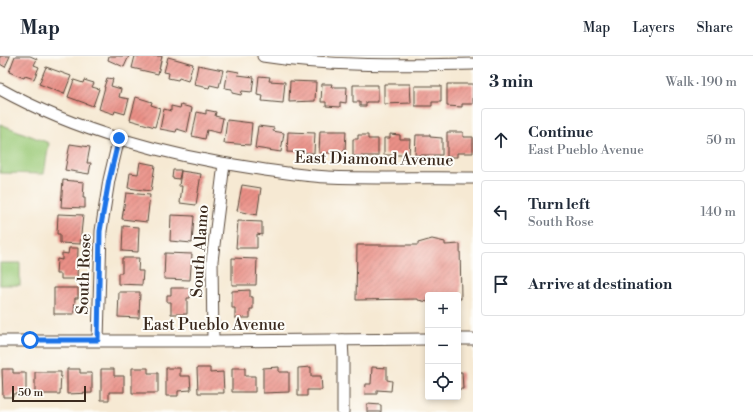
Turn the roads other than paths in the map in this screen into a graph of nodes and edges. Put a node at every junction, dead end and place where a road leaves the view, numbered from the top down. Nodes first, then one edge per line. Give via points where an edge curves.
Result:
1 (263, 56) edge
2 (473, 64) edge
3 (0, 89) edge
4 (119, 138) junction
5 (224, 164) junction
6 (473, 178) edge
7 (425, 339) edge
8 (461, 339) edge
9 (473, 339) edge
10 (98, 340) junction
11 (342, 340) junction
12 (0, 341) edge
13 (213, 341) junction
14 (343, 412) edge

1 - 2 street via 359,65
3 - 4 street, East Diamond Avenue via 71,122
4 - 5 street, East Diamond Avenue via 166,152
4 - 10 street, South Rose via 100,231
5 - 6 street, East Diamond Avenue via 327,177
5 - 13 street, South Alamo via 212,261
7 - 11 street, East Pueblo Avenue
8 - 9 street
10 - 12 street, East Pueblo Avenue
10 - 13 street, East Pueblo Avenue
11 - 13 street, East Pueblo Avenue
11 - 14 street

